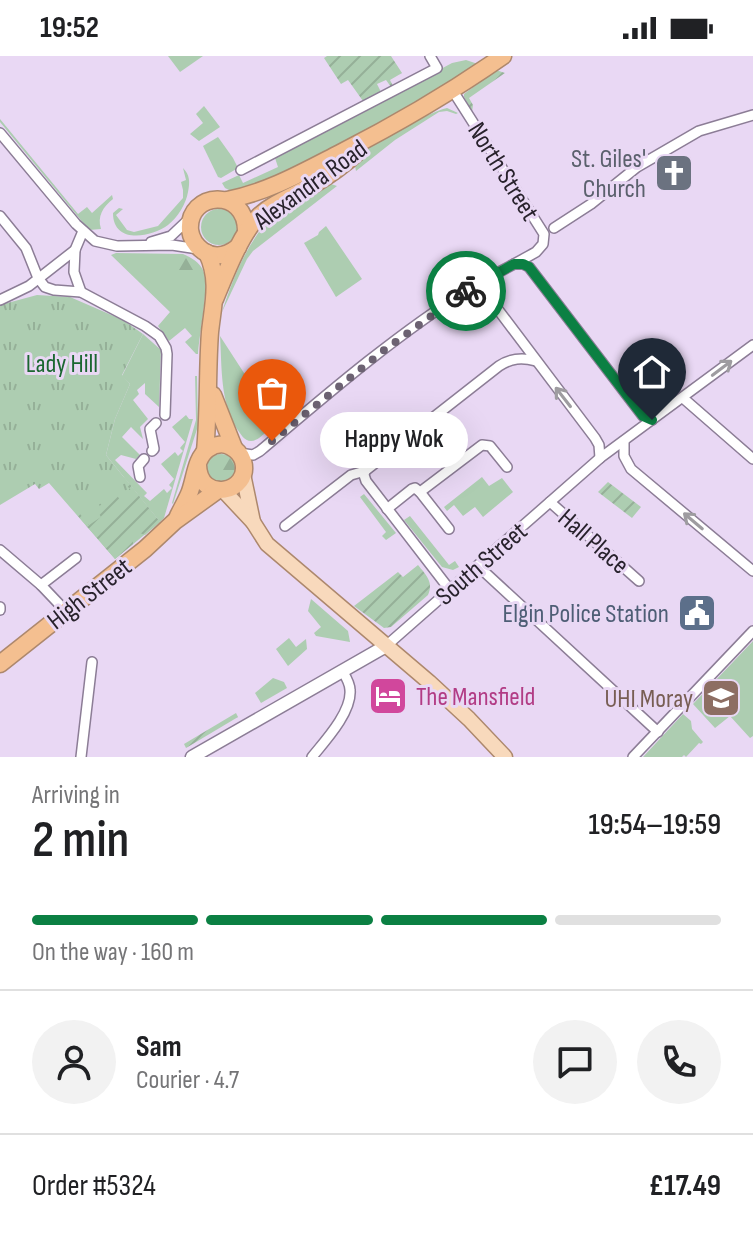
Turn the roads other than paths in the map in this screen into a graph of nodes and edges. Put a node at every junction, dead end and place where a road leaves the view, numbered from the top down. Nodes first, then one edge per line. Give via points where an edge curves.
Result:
1 (430, 56) edge
2 (503, 56) edge
3 (453, 91) junction
4 (753, 115) edge
5 (0, 133) edge
6 (375, 136) junction
7 (241, 170) dead end
8 (227, 200) junction
9 (193, 214) junction
10 (0, 216) edge
11 (554, 228) dead end
12 (83, 231) junction
13 (242, 240) junction
14 (144, 244) junction
15 (75, 250) junction
16 (204, 251) junction
17 (514, 264) junction
18 (38, 278) junction
19 (81, 292) junction
20 (487, 295) dead end
21 (215, 299) junction
22 (0, 300) edge
23 (753, 345) edge
24 (536, 361) junction
25 (209, 386) junction
26 (683, 398) junction
27 (165, 415) dead end
28 (652, 420) junction
29 (156, 423) dead end
30 (624, 441) junction
31 (152, 451) dead end
32 (236, 451) junction
33 (202, 458) junction
34 (600, 458) junction
35 (144, 459) dead end
36 (753, 459) edge
37 (507, 467) dead end
38 (365, 471) junction
39 (243, 474) junction
40 (140, 477) dead end
41 (220, 490) junction
42 (420, 492) junction
43 (550, 502) junction
44 (387, 509) junction
45 (175, 521) junction
46 (253, 522) junction
47 (285, 526) dead end
48 (449, 529) dead end
49 (0, 550) edge
50 (76, 558) dead end
51 (478, 566) junction
52 (753, 571) edge
53 (639, 581) dead end
54 (41, 585) junction
55 (450, 590) junction
56 (60, 605) dead end
57 (753, 631) edge
58 (386, 646) junction
59 (92, 662) dead end
60 (0, 664) edge
61 (343, 672) junction
62 (658, 732) junction
63 (81, 757) edge
64 (192, 757) edge
65 (312, 757) edge
66 (505, 757) edge
67 (633, 757) edge

1 - 7 street via 437,68
2 - 3 highway, Alexandra Road
3 - 6 highway, Alexandra Road
3 - 17 street, North Street via 544,234 536,252
4 - 11 street via 696,132 637,167
5 - 12 street
6 - 8 highway, Alexandra Road via 283,183
6 - 13 highway, Alexandra Road via 340,167 267,210
8 - 9 highway, Alexandra Road via 206,202
8 - 13 highway, Alexandra Road via 240,209 246,224
9 - 14 street via 171,236
9 - 16 highway, Alexandra Road via 192,237
10 - 18 street via 26,248
12 - 14 street via 99,243
12 - 15 street
13 - 16 highway, Alexandra Road via 223,255
13 - 21 highway, Alexandra Road
14 - 16 street
15 - 18 street
15 - 19 street via 74,272
16 - 21 highway, Alexandra Road via 212,264
17 - 28 street via 529,267 643,416
17 - 32 street via 401,337 260,451
18 - 19 street via 50,289
18 - 22 street
19 - 27 street via 159,336 167,354
20 - 24 street
21 - 25 highway, Alexandra Road
26 -> 23 street, South Street
34 -> 24 street via 595,438
24 - 38 street via 513,359 499,366
25 - 32 highway, Alexandra Road
25 - 33 highway, Alexandra Road
26 - 28 street, South Street
26 - 36 street
28 - 30 street, South Street
29 - 31 street via 150,429
30 - 34 street, South Street
52 -> 30 street via 629,466
32 - 33 highway via 216,445
32 - 39 highway
33 - 41 highway via 200,476
33 - 45 highway, High Street
34 - 43 street, South Street
35 - 40 street via 138,466
37 - 42 street via 490,446 482,445
38 - 44 street via 365,480
38 - 47 street via 351,475
39 - 41 highway via 233,487
39 - 46 main road
41 - 45 highway, High Street
41 - 46 main road
42 - 44 street via 412,489
42 - 48 street
43 - 51 street, South Street
43 - 53 street, Hall Place
44 - 55 street
45 - 60 highway, High Street
46 - 58 main road via 267,544
49 - 54 street
50 - 54 street
51 - 55 street, South Street
51 - 62 street
54 - 56 street
55 - 58 street, South Street
57 - 62 street
58 - 61 street, South Street
58 - 66 main road
59 - 63 street
61 - 64 street, South Street
61 - 65 street via 350,691 346,708
62 - 67 street

